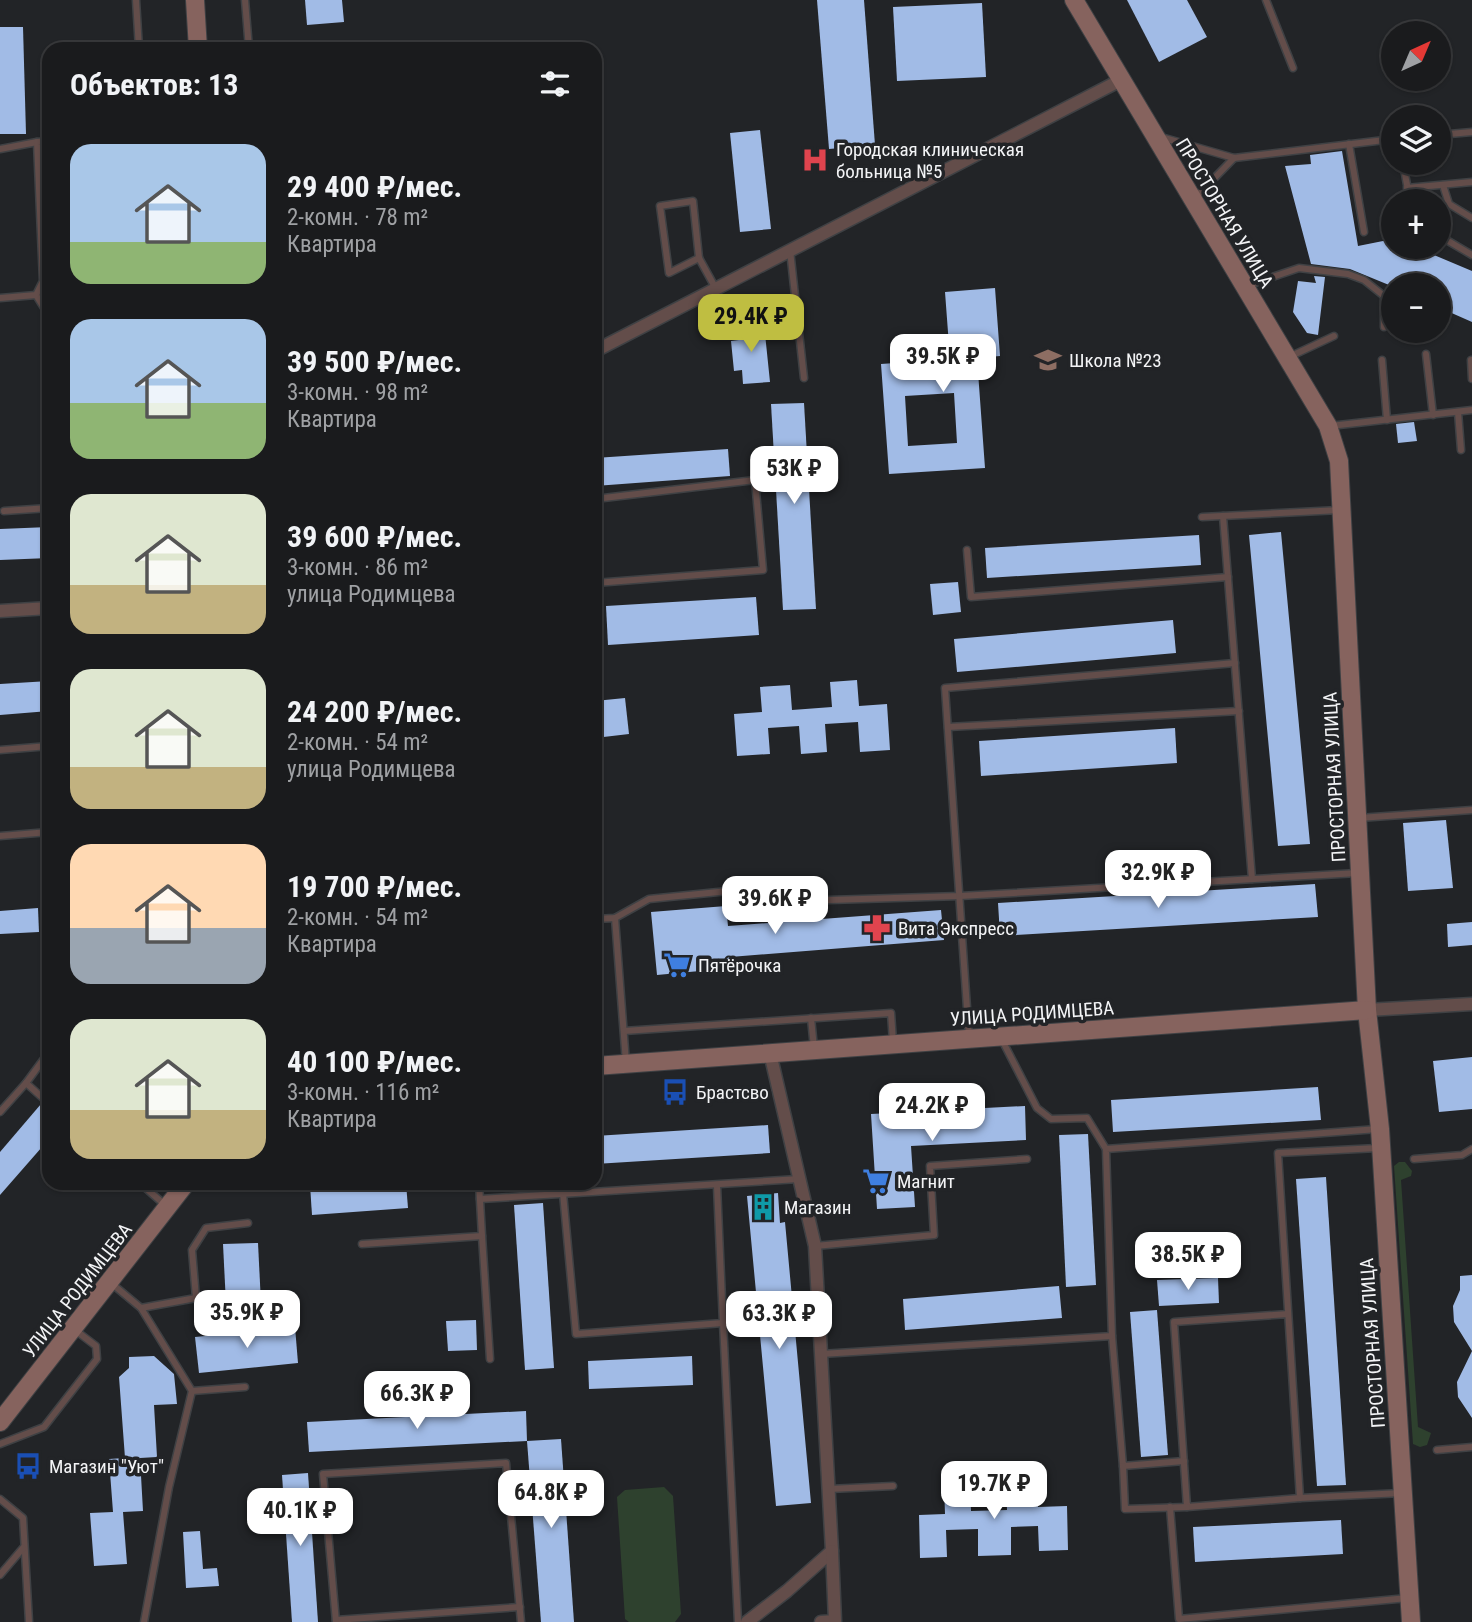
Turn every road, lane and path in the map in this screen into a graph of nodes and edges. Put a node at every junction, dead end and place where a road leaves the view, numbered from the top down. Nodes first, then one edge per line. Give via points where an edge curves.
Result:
1 (136, 0) edge
2 (195, 0) edge
3 (245, 0) edge
4 (1074, 0) edge
5 (1266, 0) edge
6 (139, 42) edge
7 (198, 42) edge
8 (248, 42) edge
9 (1293, 68) dead end
10 (1121, 79) junction
11 (1472, 132) edge
12 (1451, 134) edge
13 (1154, 135) junction
14 (1381, 140) edge
15 (37, 142) junction
16 (42, 142) edge
17 (1349, 144) junction
18 (0, 149) edge
19 (1234, 158) junction
20 (1405, 175) edge
21 (1472, 182) edge
22 (1443, 185) junction
23 (1407, 188) joint
24 (1192, 201) junction
25 (1472, 218) edge
26 (1364, 232) dead end
27 (1451, 243) edge
28 (790, 250) junction
29 (1472, 255) edge
30 (42, 258) edge
31 (699, 258) junction
32 (42, 283) edge
33 (1245, 286) junction
34 (716, 289) junction
35 (1381, 294) edge
36 (36, 295) junction
37 (0, 298) edge
38 (42, 305) edge
39 (1334, 336) dead end
40 (602, 347) edge
41 (1426, 354) dead end
42 (1288, 357) junction
43 (1471, 359) edge
44 (1382, 360) dead end
45 (804, 378) dead end
46 (1472, 379) edge
47 (1472, 410) edge
48 (1458, 412) junction
49 (1433, 415) junction
50 (1387, 420) junction
51 (1328, 426) junction
52 (1461, 450) dead end
53 (602, 498) edge
54 (42, 508) edge
55 (1342, 510) junction
56 (4, 511) dead end
57 (1223, 516) junction
58 (1202, 517) dead end
59 (967, 550) dead end
60 (1228, 577) junction
61 (602, 582) edge
62 (42, 608) edge
63 (0, 611) edge
64 (1235, 663) junction
65 (1239, 711) junction
66 (948, 727) junction
67 (42, 747) edge
68 (0, 750) edge
69 (1472, 810) edge
70 (1357, 818) junction
71 (42, 833) edge
72 (0, 836) edge
73 (1360, 873) junction
74 (1252, 879) junction
75 (960, 896) junction
76 (615, 918) junction
77 (602, 919) edge
78 (1472, 1004) edge
79 (1367, 1010) junction
80 (811, 1018) junction
81 (624, 1031) junction
82 (1000, 1037) junction
83 (969, 1039) junction
84 (893, 1044) junction
85 (814, 1050) junction
86 (770, 1053) junction
87 (42, 1061) edge
88 (626, 1063) junction
89 (602, 1065) edge
90 (26, 1083) junction
91 (42, 1097) edge
92 (0, 1112) edge
93 (1380, 1129) junction
94 (1381, 1148) junction
95 (1106, 1149) junction
96 (1472, 1149) edge
97 (1027, 1159) dead end
98 (1414, 1159) dead end
99 (799, 1179) junction
100 (717, 1186) junction
101 (148, 1190) edge
102 (180, 1190) edge
103 (479, 1190) edge
104 (563, 1193) junction
105 (480, 1199) junction
106 (167, 1207) junction
107 (248, 1223) dead end
108 (482, 1236) junction
109 (362, 1244) dead end
110 (815, 1246) junction
111 (109, 1282) junction
112 (141, 1308) junction
113 (1288, 1314) junction
114 (723, 1323) junction
115 (73, 1328) junction
116 (1112, 1336) junction
117 (821, 1354) junction
118 (490, 1359) dead end
119 (246, 1387) dead end
120 (192, 1391) junction
121 (0, 1422) edge
122 (0, 1444) edge
123 (1472, 1447) edge
124 (1437, 1450) dead end
125 (1184, 1461) junction
126 (1123, 1466) junction
127 (893, 1486) dead end
128 (830, 1489) junction
129 (1403, 1493) junction
130 (1300, 1498) junction
131 (0, 1499) edge
132 (1170, 1507) junction
133 (1187, 1507) junction
134 (23, 1548) junction
135 (832, 1551) junction
136 (0, 1575) edge
137 (1410, 1598) junction
138 (520, 1607) junction
139 (336, 1621) edge
140 (29, 1622) edge
141 (144, 1622) edge
142 (521, 1622) edge
143 (738, 1622) edge
144 (747, 1622) edge
145 (821, 1622) edge
146 (1411, 1622) edge

1 - 6 lane
2 - 7 street
3 - 8 lane
4 - 10 street, ПРОСТОРНАЯ УЛИЦА
5 - 9 lane
10 - 13 street, ПРОСТОРНАЯ УЛИЦА
10 - 28 street
11 - 12 lane
13 - 19 lane
13 - 24 street, ПРОСТОРНАЯ УЛИЦА
14 - 17 lane
15 - 16 lane
15 - 18 lane
15 - 30 lane
17 - 19 lane
17 - 26 lane
19 - 24 lane
20 - 23 lane
21 - 22 lane
22 - 23 lane
22 - 25 lane via 1449,204
24 - 33 street, ПРОСТОРНАЯ УЛИЦА
27 - 29 lane
28 - 34 street
28 - 45 lane
31 - 31 lane via 693,201 660,206 669,273
31 - 34 lane
32 - 36 lane
33 - 35 lane via 1299,268 1348,274
33 - 42 street, ПРОСТОРНАЯ УЛИЦА
34 - 40 street
36 - 37 lane
36 - 38 lane
39 - 42 lane
41 - 49 lane
42 - 51 street, ПРОСТОРНАЯ УЛИЦА
43 - 46 lane
44 - 50 lane
47 - 48 lane
48 - 49 lane
48 - 52 lane
49 - 50 lane
50 - 51 lane
51 - 55 street, ПРОСТОРНАЯ УЛИЦА via 1339,461
53 - 61 lane via 755,480 763,570
54 - 56 lane
55 - 57 lane
55 - 70 street, ПРОСТОРНАЯ УЛИЦА
57 - 58 lane
57 - 60 lane
59 - 60 lane via 971,597
60 - 64 lane
62 - 63 street
64 - 65 lane
64 - 66 lane via 945,688
65 - 66 lane
65 - 74 lane
66 - 75 lane
67 - 68 lane
69 - 70 lane
70 - 73 street, ПРОСТОРНАЯ УЛИЦА
71 - 72 lane
73 - 74 lane
73 - 79 street, ПРОСТОРНАЯ УЛИЦА
74 - 75 lane
75 - 76 lane via 764,902 748,889 649,899
75 - 83 lane
76 - 77 lane
76 - 81 lane
78 - 79 street, УЛИЦА РОДИМЦЕВА
79 - 82 street, УЛИЦА РОДИМЦЕВА
79 - 93 street, ПРОСТОРНАЯ УЛИЦА
80 - 81 lane
80 - 84 lane via 891,1013
80 - 85 lane
81 - 88 lane
82 - 83 street, УЛИЦА РОДИМЦЕВА
82 - 95 lane via 1037,1108 1051,1119 1087,1118
83 - 84 street, УЛИЦА РОДИМЦЕВА
84 - 85 street, УЛИЦА РОДИМЦЕВА
85 - 86 street, УЛИЦА РОДИМЦЕВА
86 - 88 street, УЛИЦА РОДИМЦЕВА
86 - 99 street
87 - 90 lane
88 - 89 street, УЛИЦА РОДИМЦЕВА
90 - 91 lane
90 - 92 lane
93 - 94 street, ПРОСТОРНАЯ УЛИЦА
93 - 95 lane
94 - 113 lane via 1278,1153
94 - 129 street, ПРОСТОРНАЯ УЛИЦА
95 - 116 lane
96 - 98 lane via 1462,1155
97 - 110 lane via 930,1166 934,1235
99 - 100 lane
99 - 110 street
100 - 104 lane
100 - 114 lane
101 - 106 lane
102 - 106 street, УЛИЦА РОДИМЦЕВА
103 - 105 lane
104 - 105 lane
104 - 114 lane via 576,1334
105 - 108 lane
106 - 111 street, УЛИЦА РОДИМЦЕВА
107 - 112 lane via 206,1227 192,1250 196,1298
108 - 109 lane
108 - 118 lane
110 - 117 street
111 - 112 lane
111 - 115 street, УЛИЦА РОДИМЦЕВА
112 - 120 lane
113 - 125 lane via 1174,1322
113 - 130 lane
114 - 143 lane
115 - 121 street, УЛИЦА РОДИМЦЕВА
115 - 122 lane via 96,1346 97,1359 44,1427
116 - 117 lane
116 - 126 lane
117 - 128 street
119 - 120 lane
120 - 141 lane
123 - 124 lane
125 - 126 lane
125 - 133 lane
126 - 132 lane via 1125,1509
127 - 128 lane
128 - 135 street
129 - 130 lane
129 - 137 street, ПРОСТОРНАЯ УЛИЦА
130 - 133 lane
131 - 134 lane via 23,1518
132 - 133 lane
132 - 137 lane via 1179,1619
134 - 136 lane
134 - 140 lane
135 - 144 street
135 - 145 street via 835,1621
137 - 146 street, ПРОСТОРНАЯ УЛИЦА
138 - 139 lane
138 - 139 lane via 506,1463 323,1474
138 - 142 lane

